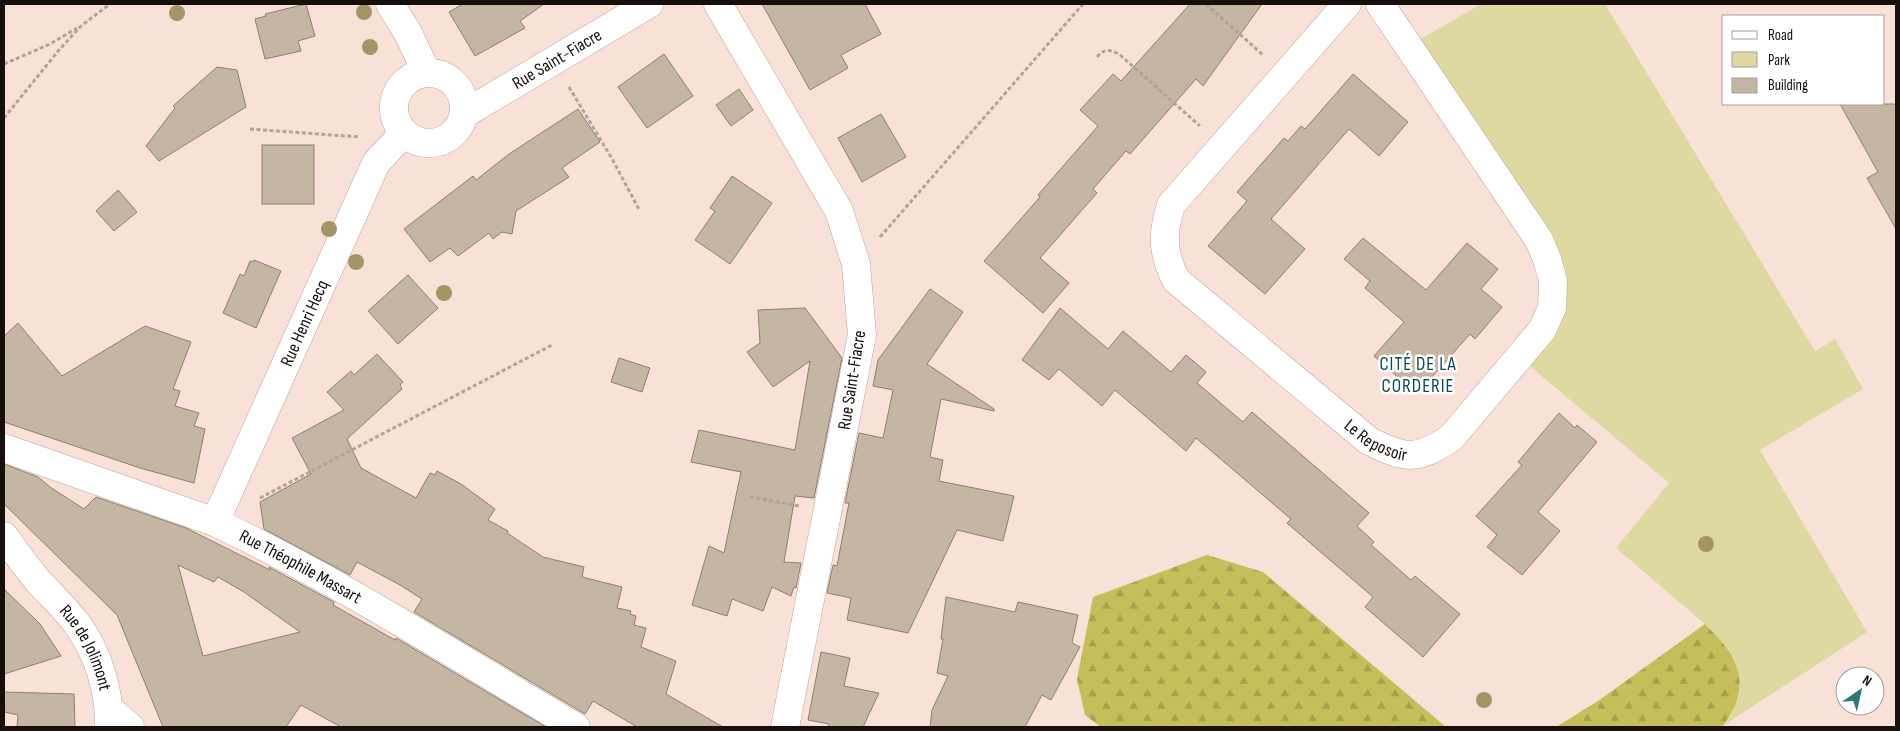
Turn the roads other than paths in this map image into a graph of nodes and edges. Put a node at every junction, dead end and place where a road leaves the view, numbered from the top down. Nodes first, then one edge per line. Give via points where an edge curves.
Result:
1 (390, 4) edge
2 (649, 4) edge
3 (718, 4) edge
4 (1347, 4) edge
5 (1380, 4) edge
6 (426, 73) junction
7 (464, 114) junction
8 (404, 133) junction
9 (4, 448) edge
10 (215, 522) junction
11 (4, 536) edge
12 (116, 721) edge
13 (576, 727) edge
14 (785, 727) edge

1 - 6 street via 408,33
2 - 7 street, Rue Saint-Fiacre
3 - 14 street, Rue Saint-Fiacre via 839,211 856,264 862,335
4 - 5 street, Le Reposoir via 1171,205 1165,225 1168,264 1176,280 1369,442 1389,451 1415,456 1433,450 1451,438 1542,330 1552,308 1553,280 1548,258 1539,240
6 - 7 street via 452,80 464,101
6 - 8 street via 404,82 397,92 395,117
7 - 8 street via 453,135 438,143 426,144
8 - 10 street, Rue Henri Hecq via 376,163
9 - 10 street, Rue Théophile Massart
10 - 13 street, Rue Théophile Massart via 336,586
11 - 12 street, Rue de Jolimont via 77,624 88,642

